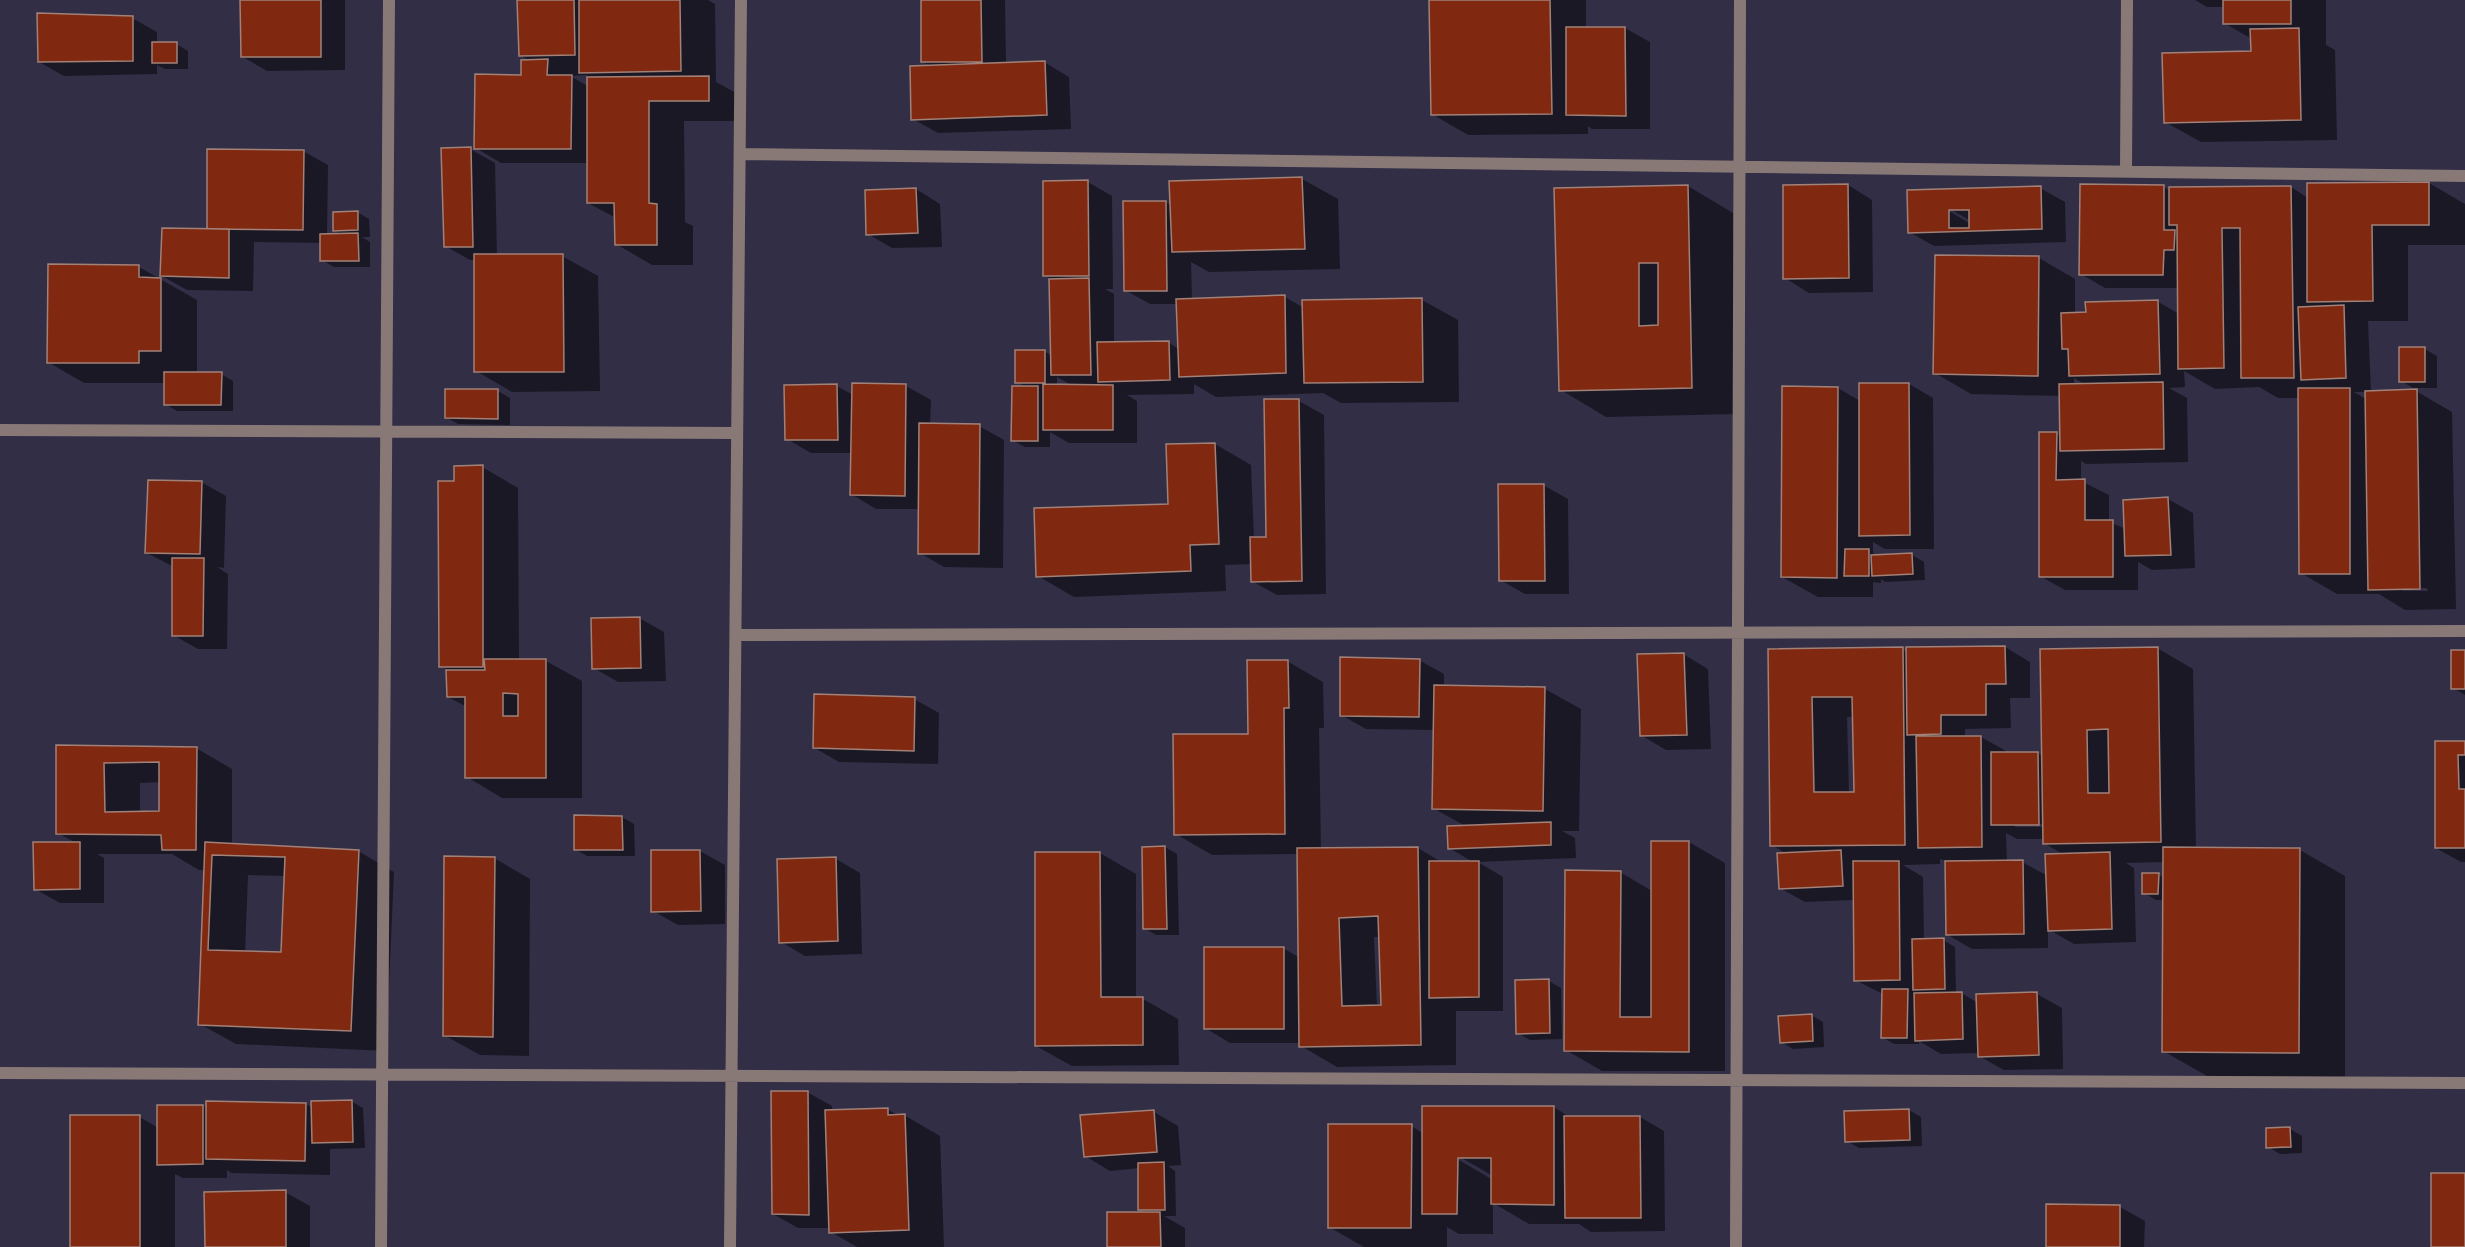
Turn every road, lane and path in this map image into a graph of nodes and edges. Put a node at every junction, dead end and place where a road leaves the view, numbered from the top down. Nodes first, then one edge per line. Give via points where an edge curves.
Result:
1 (389, 0) edge
2 (741, 0) edge
3 (1740, 0) edge
4 (2127, 0) edge
5 (740, 154) junction
6 (1739, 167) junction
7 (2126, 171) junction
8 (2465, 176) edge
9 (0, 430) edge
10 (386, 432) junction
11 (737, 433) junction
12 (2465, 631) edge
13 (1738, 633) junction
14 (736, 635) junction
15 (0, 1073) edge
16 (382, 1074) junction
17 (732, 1076) junction
18 (1736, 1080) junction
19 (2465, 1083) edge
20 (381, 1247) edge
21 (730, 1247) edge
22 (1736, 1247) edge

1 - 10 street
2 - 5 street
3 - 6 street
4 - 7 street
5 - 6 street
5 - 11 street
6 - 7 street
6 - 13 street
7 - 8 street
9 - 10 street
10 - 11 street
10 - 16 street
11 - 14 street
12 - 13 street
13 - 14 street
13 - 18 street
14 - 17 street
15 - 16 street
16 - 17 street
16 - 20 street
17 - 18 street
17 - 21 street
18 - 19 street
18 - 22 street

